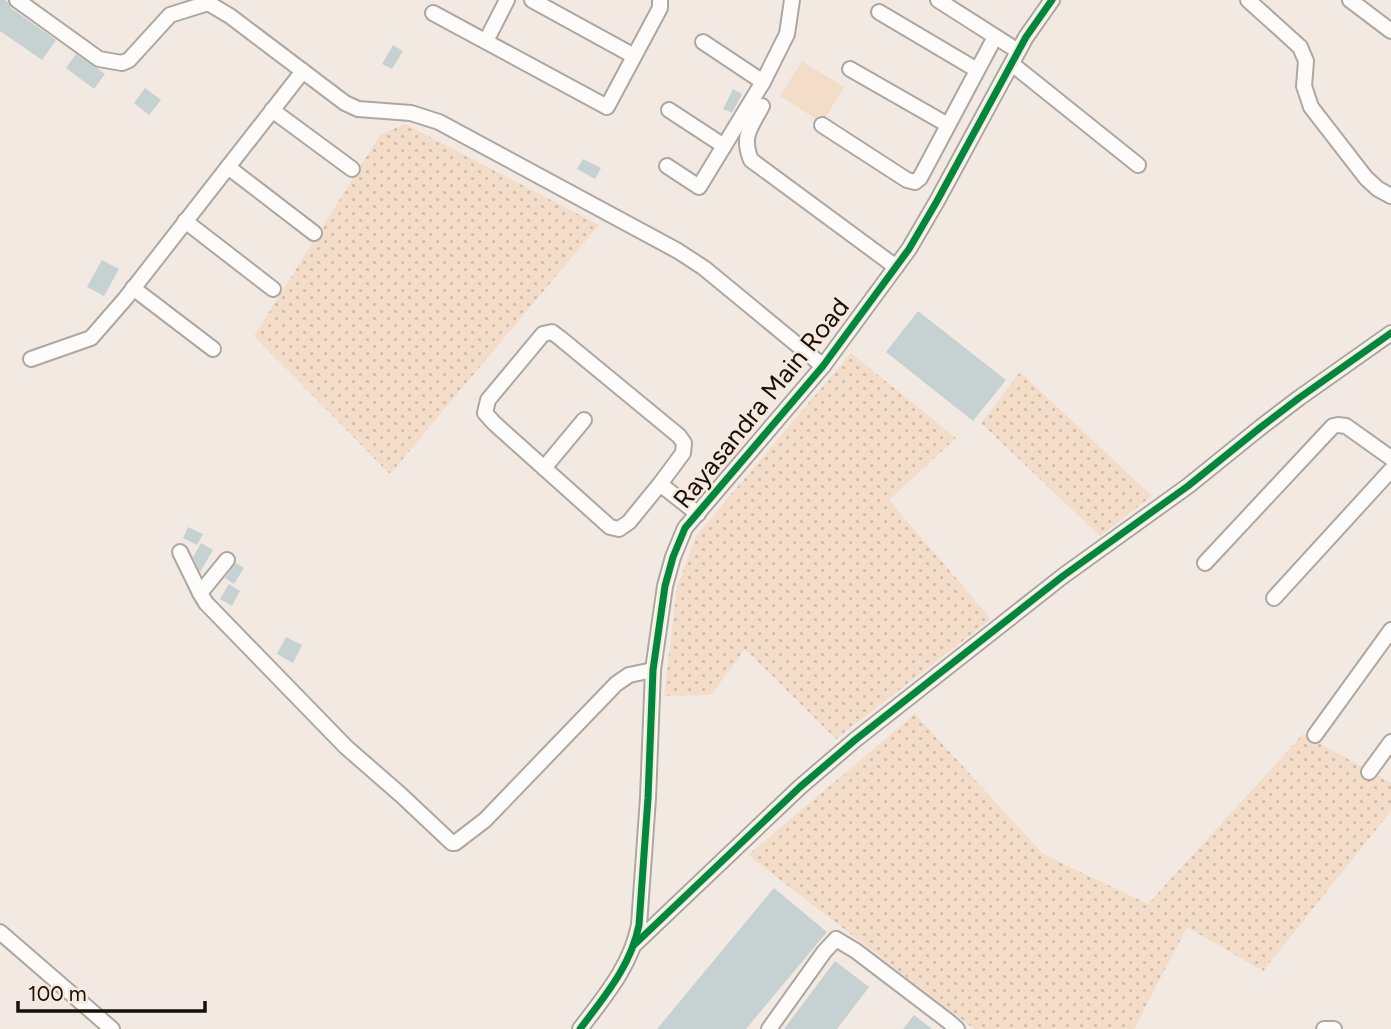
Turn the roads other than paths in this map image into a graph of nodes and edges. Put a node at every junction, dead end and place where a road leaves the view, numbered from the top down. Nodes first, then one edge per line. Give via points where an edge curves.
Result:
1 (17, 0) edge
2 (507, 0) edge
3 (532, 0) edge
4 (660, 0) edge
5 (792, 0) edge
6 (938, 0) edge
7 (1052, 0) edge
8 (1248, 0) edge
9 (1350, 0) edge
10 (207, 1) edge
11 (879, 12) dead end
12 (433, 13) dead end
13 (1391, 31) edge
14 (995, 37) junction
15 (486, 41) junction
16 (703, 41) dead end
17 (634, 56) junction
18 (1015, 57) junction
19 (850, 69) dead end
20 (977, 70) junction
21 (303, 71) junction
22 (764, 82) junction
23 (762, 106) dead end
24 (272, 110) junction
25 (669, 110) dead end
26 (822, 125) dead end
27 (948, 125) junction
28 (724, 146) junction
29 (1138, 165) dead end
30 (667, 166) dead end
31 (228, 167) junction
32 (352, 169) dead end
33 (1391, 195) edge
34 (186, 221) junction
35 (314, 233) dead end
36 (896, 267) junction
37 (133, 288) junction
38 (273, 289) dead end
39 (1388, 339) edge
40 (213, 349) dead end
41 (31, 359) dead end
42 (823, 366) junction
43 (584, 420) dead end
44 (1391, 458) edge
45 (544, 468) junction
46 (1391, 470) edge
47 (660, 484) junction
48 (698, 514) junction
49 (180, 552) dead end
50 (227, 560) dead end
51 (1205, 563) dead end
52 (200, 593) junction
53 (1274, 598) dead end
54 (1391, 630) edge
55 (653, 670) junction
56 (1315, 735) dead end
57 (1391, 742) edge
58 (1369, 772) dead end
59 (0, 932) edge
60 (635, 944) junction
61 (112, 1029) edge
62 (580, 1029) edge
63 (769, 1029) edge
64 (957, 1029) edge
65 (1324, 1029) edge
66 (1334, 1029) edge

1 - 10 street via 99,58 122,62 170,15
2 - 15 street
3 - 17 street
4 - 17 street
5 - 22 street via 787,34
6 - 14 street
7 - 18 street, Rayasandra Main Road
8 - 33 street via 1300,47 1311,107 1366,178
9 - 13 street
10 - 21 street
11 - 20 street
12 - 15 street
14 - 18 street
14 - 20 street
15 - 17 street via 607,107
16 - 22 street
18 - 29 street
18 - 36 street, Rayasandra Main Road
19 - 27 street
20 - 27 street
21 - 24 street
21 - 42 street via 358,109 411,113 439,122 678,251
22 - 28 street
23 - 36 street via 748,133 751,160
24 - 31 street
24 - 32 street
25 - 28 street
26 - 27 street via 915,182
28 - 30 street via 699,187
31 - 34 street
31 - 35 street
34 - 37 street
34 - 38 street
36 - 42 street, Rayasandra Main Road
37 - 40 street
37 - 41 street via 91,338
39 - 60 street via 1261,427 855,740
42 - 48 street, Rayasandra Main Road
43 - 45 street
44 - 51 street via 1346,426 1333,426
45 - 47 street via 610,527 620,529
45 - 47 street via 485,413 488,400 543,334 552,332 684,443 683,453
46 - 53 street
47 - 48 street
48 - 55 street, Rayasandra Main Road via 685,528 673,556
49 - 52 street
50 - 52 street
52 - 55 street via 216,615 346,747 452,843 485,820 615,684 629,675
54 - 56 street
55 - 60 street, Rayasandra Main Road
57 - 58 street
59 - 61 street
60 - 62 street, Rayasandra Main Road via 615,983
63 - 64 street via 836,939
65 - 66 street

